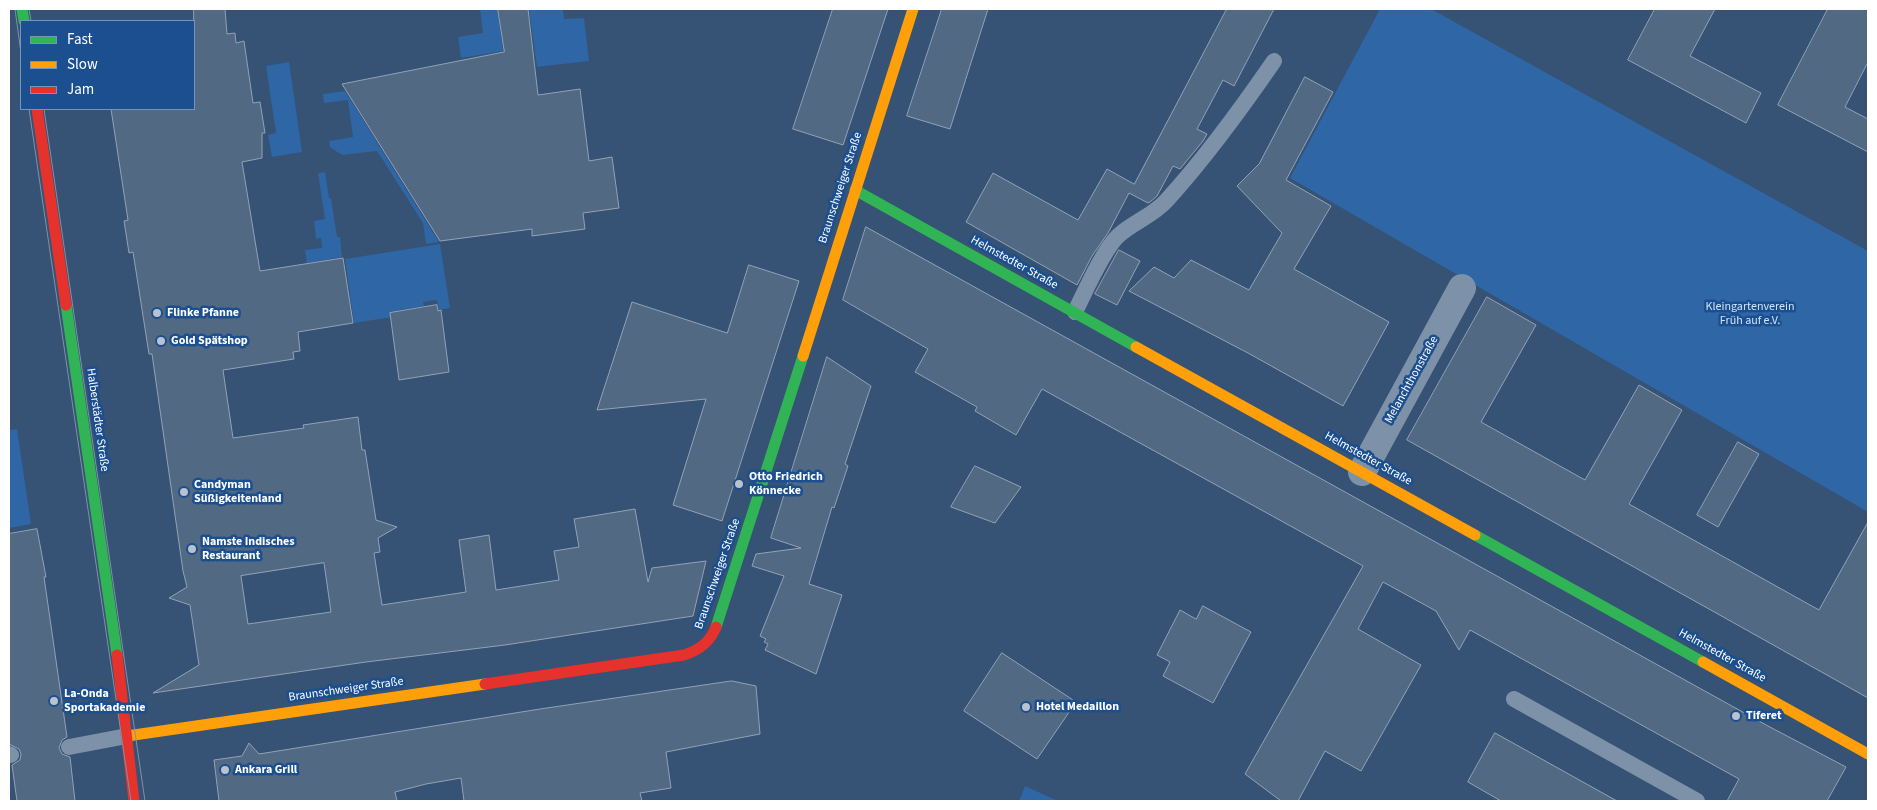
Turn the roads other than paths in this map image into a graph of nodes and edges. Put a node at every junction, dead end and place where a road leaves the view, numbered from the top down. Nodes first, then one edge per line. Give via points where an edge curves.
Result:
1 (913, 9) edge
2 (1274, 61) dead end
3 (37, 110) edge
4 (855, 190) junction
5 (1462, 288) dead end
6 (1075, 312) junction
7 (1362, 472) junction
8 (1514, 699) dead end
9 (128, 736) junction
10 (69, 747) dead end
11 (1868, 754) edge
12 (134, 801) edge
13 (141, 801) edge
14 (1697, 801) edge

1 - 4 street, Braunschweiger Straße
2 - 6 lane via 1191,174 1165,203 1118,236 1109,247
3 - 9 street, Halberstädter Straße
4 - 6 street, Helmstedter Straße
4 - 9 street, Braunschweiger Straße via 716,628 702,648 684,655
5 - 7 street, Melanchthonstraße
6 - 7 street, Helmstedter Straße
7 - 11 street, Helmstedter Straße
8 - 14 lane
9 - 10 lane
9 - 12 street, Halberstädter Straße
9 - 13 street, Halberstädter Straße

